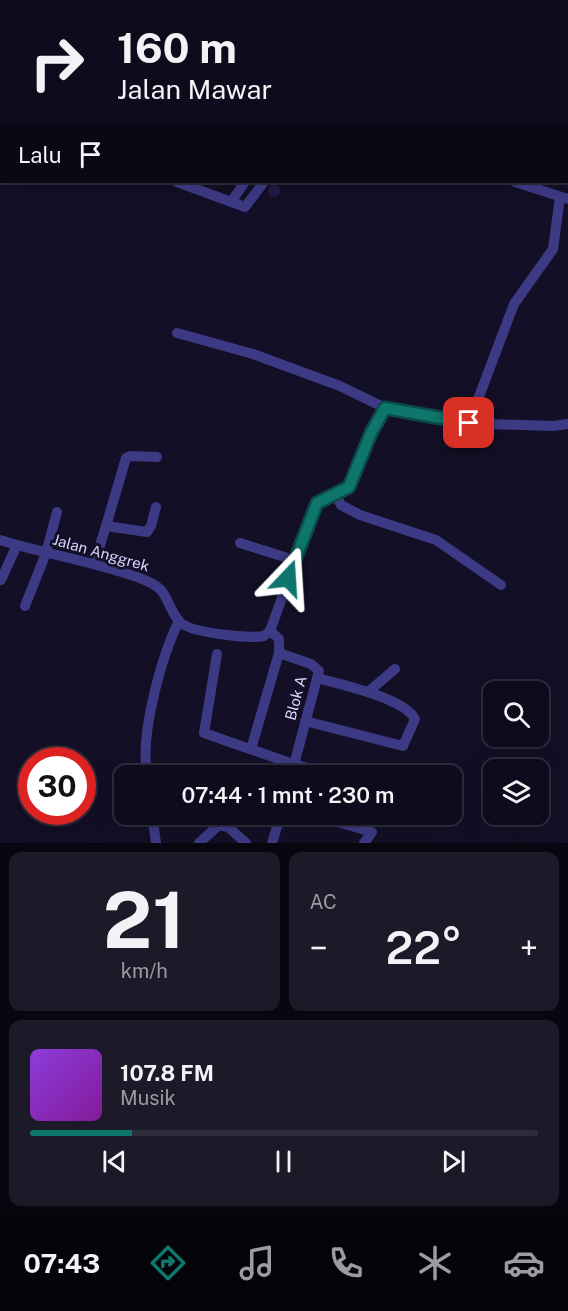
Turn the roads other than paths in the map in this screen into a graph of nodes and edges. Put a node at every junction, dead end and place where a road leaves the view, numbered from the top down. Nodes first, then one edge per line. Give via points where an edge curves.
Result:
1 (244, 183) edge
2 (263, 183) edge
3 (518, 183) edge
4 (193, 184) edge
5 (564, 198) edge
6 (231, 202) junction
7 (177, 333) dead end
8 (385, 408) junction
9 (469, 423) junction
10 (568, 424) edge
11 (157, 457) dead end
12 (335, 494) junction
13 (156, 507) dead end
14 (57, 512) dead end
15 (106, 526) junction
16 (0, 540) edge
17 (240, 543) dead end
18 (17, 545) junction
19 (46, 553) junction
20 (294, 560) junction
21 (94, 564) junction
22 (1, 580) edge
23 (501, 585) dead end
24 (25, 606) dead end
25 (179, 621) junction
26 (270, 631) junction
27 (279, 653) junction
28 (217, 654) dead end
29 (395, 669) dead end
30 (317, 678) junction
31 (368, 692) junction
32 (305, 721) junction
33 (251, 749) junction
34 (293, 764) junction
35 (146, 765) edge
36 (297, 765) edge
37 (154, 825) edge
38 (278, 825) edge
39 (348, 825) edge
40 (156, 843) edge
41 (199, 843) edge
42 (246, 843) edge
43 (272, 843) edge
44 (364, 843) edge

1 - 6 street
2 - 6 street via 245,207
3 - 5 street
4 - 6 street
5 - 9 street via 553,249 514,304
7 - 8 street via 230,346 314,376
8 - 9 street
8 - 12 street via 349,487
9 - 10 street
11 - 15 street via 126,458
12 - 20 street via 317,503
12 - 23 street via 341,504 360,515 436,540
13 - 15 street via 147,532
14 - 19 street
15 - 21 street
16 - 18 street, Jalan Anggrek
17 - 20 street
18 - 19 street, Jalan Anggrek
18 - 22 street
19 - 21 street, Jalan Anggrek
19 - 24 street
20 - 26 street
21 - 25 street, Jalan Anggrek via 156,585 170,601
25 - 26 street via 208,632 258,637
25 - 35 street via 161,668 148,730
26 - 27 street via 279,639
27 - 30 street, Blok A via 311,664 319,671
27 - 33 street
28 - 33 street via 203,731
29 - 31 street
30 - 31 street
30 - 32 street, Blok A
31 - 32 street via 412,714 415,719 403,746
32 - 34 street, Blok A
33 - 34 street
34 - 36 street
37 - 40 street
38 - 43 street
39 - 44 street via 372,832
41 - 42 street via 219,825 228,827

